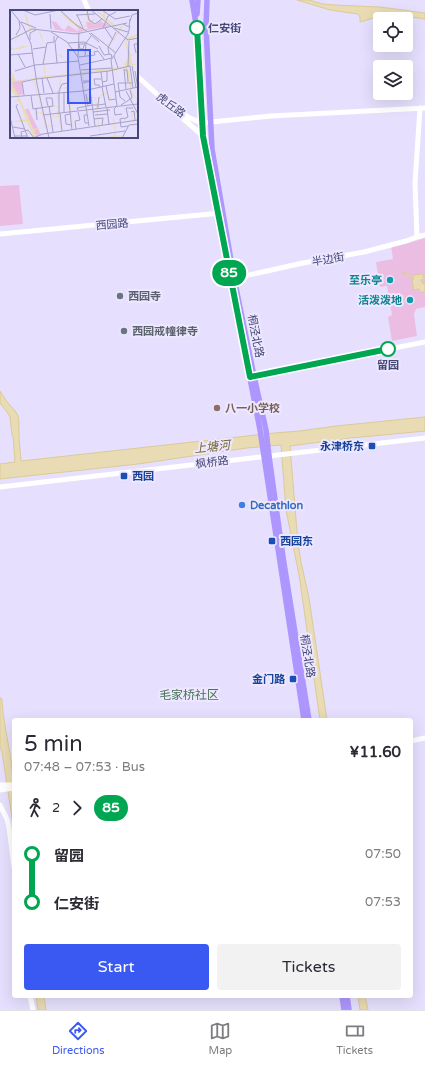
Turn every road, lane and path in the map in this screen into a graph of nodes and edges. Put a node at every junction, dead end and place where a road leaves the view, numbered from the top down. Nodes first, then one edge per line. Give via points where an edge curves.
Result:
1 (84, 0) edge
2 (192, 0) edge
3 (198, 0) edge
4 (204, 0) edge
5 (207, 0) edge
6 (89, 10) edge
7 (206, 26) junction
8 (197, 28) junction
9 (138, 77) edge
10 (170, 106) junction
11 (423, 108) edge
12 (211, 122) junction
13 (202, 123) junction
14 (203, 136) junction
15 (221, 213) junction
16 (0, 234) edge
17 (425, 235) edge
18 (417, 237) junction
19 (232, 279) junction
20 (425, 342) edge
21 (252, 376) junction
22 (425, 438) edge
23 (267, 456) junction
24 (0, 487) edge
25 (304, 718) edge
26 (308, 718) edge
27 (425, 740) edge
28 (413, 742) edge
29 (12, 785) edge
30 (2, 787) edge
31 (12, 788) edge
32 (0, 805) edge
33 (12, 851) edge
34 (30, 998) edge
35 (342, 998) edge
36 (347, 998) edge
37 (32, 1010) edge
38 (344, 1010) edge
39 (349, 1010) edge

1 - 6 main road
2 - 8 main road, 桐泾北路
3 - 8 main road, 桐泾北路
4 - 7 main road, 桐泾北路
5 - 7 main road, 桐泾北路
7 - 12 main road, 桐泾北路
8 - 13 main road, 桐泾北路
9 - 10 main road, 虎丘路
10 - 13 main road, 虎丘路 via 188,118
10 - 14 main road
11 - 12 main road via 271,116
11 - 18 main road via 415,183
12 - 13 main road, 虎丘路
12 - 15 main road, 桐泾北路
13 - 14 main road, 桐泾北路
14 - 15 main road, 桐泾北路
15 - 16 main road, 西园路
15 - 19 main road, 桐泾北路
17 - 18 main road, 半边街
18 - 19 main road, 半边街 via 364,252
19 - 21 main road, 桐泾北路
20 - 21 main road
21 - 23 main road, 桐泾北路 via 262,447
21 - 23 main road, 桐泾北路 via 266,430 269,447
22 - 23 main road, 枫桥路
23 - 24 main road, 枫桥路
23 - 25 main road, 桐泾北路 via 278,557
23 - 26 main road, 桐泾北路
27 - 28 main road
29 - 30 main road
30 - 31 main road
32 - 33 main road via 7,820
34 - 37 main road
35 - 38 main road
36 - 39 main road

